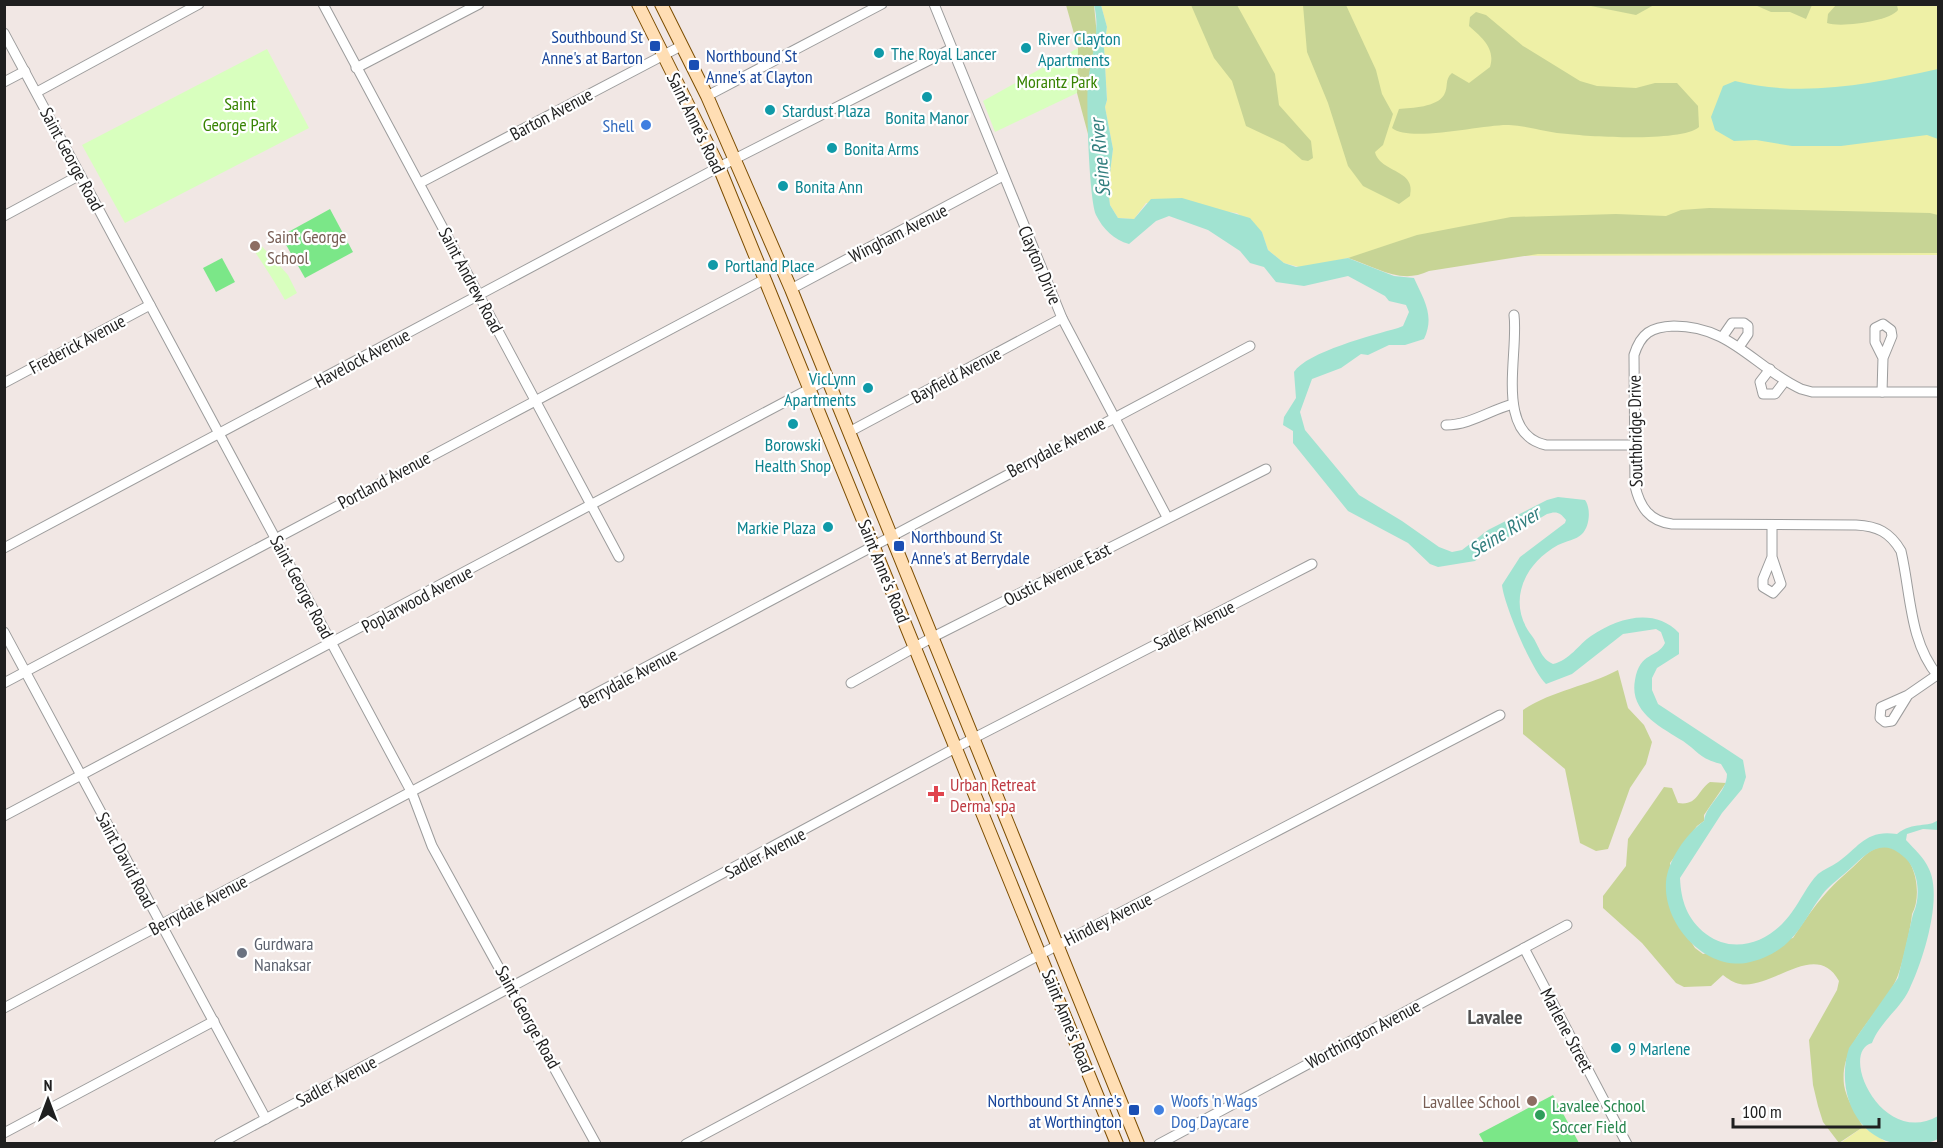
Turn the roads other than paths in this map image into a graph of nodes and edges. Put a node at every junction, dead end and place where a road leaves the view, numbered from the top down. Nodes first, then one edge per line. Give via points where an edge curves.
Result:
1 (199, 4) edge
2 (323, 4) edge
3 (479, 4) edge
4 (638, 4) edge
5 (661, 4) edge
6 (882, 4) edge
7 (934, 4) edge
8 (4, 33) edge
9 (681, 45) junction
10 (951, 49) junction
11 (663, 55) junction
12 (356, 68) junction
13 (24, 71) junction
14 (4, 82) edge
15 (37, 92) junction
16 (708, 96) junction
17 (736, 160) junction
18 (719, 167) junction
19 (80, 175) junction
20 (1003, 176) junction
21 (420, 183) junction
22 (4, 216) edge
23 (765, 279) junction
24 (791, 289) junction
25 (479, 295) junction
26 (150, 305) junction
27 (1514, 315) dead end
28 (1062, 318) junction
29 (1723, 336) junction
30 (1250, 346) dead end
31 (1739, 347) junction
32 (1883, 358) dead end
33 (1770, 369) junction
34 (828, 379) junction
35 (1785, 381) junction
36 (4, 382) edge
37 (810, 387) junction
38 (1882, 392) junction
39 (1938, 392) edge
40 (535, 400) junction
41 (1514, 404) junction
42 (1115, 415) junction
43 (1446, 425) dead end
44 (849, 432) junction
45 (219, 434) junction
46 (1634, 445) junction
47 (1266, 469) dead end
48 (592, 505) junction
49 (1167, 517) junction
50 (1772, 525) junction
51 (892, 536) junction
52 (276, 538) junction
53 (874, 547) junction
54 (4, 548) edge
55 (619, 557) dead end
56 (1772, 557) dead end
57 (1312, 564) dead end
58 (4, 633) edge
59 (933, 637) junction
60 (332, 644) junction
61 (916, 647) junction
62 (26, 672) junction
63 (1938, 676) edge
64 (4, 683) edge
65 (850, 683) dead end
66 (1908, 695) dead end
67 (1500, 715) dead end
68 (975, 738) junction
69 (957, 750) junction
70 (81, 776) junction
71 (412, 793) junction
72 (4, 816) edge
73 (161, 925) junction
74 (1567, 925) dead end
75 (1058, 945) junction
76 (1524, 948) junction
77 (1041, 954) junction
78 (513, 987) junction
79 (4, 1008) edge
80 (214, 1021) junction
81 (266, 1119) junction
82 (4, 1133) edge
83 (219, 1143) edge
84 (596, 1143) edge
85 (686, 1143) edge
86 (1118, 1143) edge
87 (1138, 1143) edge
88 (1159, 1143) edge
89 (1627, 1143) edge

1 - 15 street
2 - 12 street, Saint Andrew Road
3 - 12 street
4 - 11 main road, Saint Anne's Road
5 - 9 main road, Saint Anne's Road
6 - 16 street
7 - 10 street, Clayton Drive
8 - 13 street, Saint George Road
9 - 11 street, Barton Avenue
9 - 16 main road, Saint Anne's Road
10 - 17 street, Havelock Avenue
10 - 20 street, Clayton Drive
11 - 18 main road, Saint Anne's Road
11 - 21 street, Barton Avenue
12 - 21 street, Saint Andrew Road
13 - 14 street
13 - 15 street, Saint George Road
15 - 19 street, Saint George Road
16 - 17 main road, Saint Anne's Road
17 - 18 street, Havelock Avenue
17 - 24 main road, Saint Anne's Road
18 - 23 main road, Saint Anne's Road
18 - 25 street, Havelock Avenue
19 - 22 street
19 - 26 street, Saint George Road
20 - 24 street, Wingham Avenue
20 - 28 street, Clayton Drive
21 - 25 street, Saint Andrew Road
23 - 37 main road, Saint Anne's Road
23 - 40 street, Portland Avenue
24 - 34 main road, Saint Anne's Road
25 - 40 street, Saint Andrew Road
25 - 45 street, Havelock Avenue
26 - 36 street, Frederick Avenue
26 - 45 street, Saint George Road
27 - 41 street
28 - 42 street, Clayton Drive
28 - 44 street, Bayfield Avenue
29 - 31 street, Southbridge Drive
29 - 31 street via 1732,323 1744,323 1748,334
29 - 46 street, Southbridge Drive via 1704,329 1659,327 1647,331 1639,340 1634,355
30 - 42 street, Berrydale Avenue
31 - 33 street, Southbridge Drive
32 - 38 street
33 - 35 street, Southbridge Drive
33 - 35 street via 1760,382 1763,394 1775,394
34 - 37 street, Poplarwood Avenue
34 - 44 main road, Saint Anne's Road
35 - 38 street, Southbridge Drive via 1812,392
37 - 48 street, Poplarwood Avenue
37 - 53 main road, Saint Anne's Road
38 - 39 street, Southbridge Drive
40 - 48 street, Saint Andrew Road
40 - 52 street, Portland Avenue
41 - 43 street via 1459,425
41 - 46 street via 1518,425 1534,442
42 - 49 street, Clayton Drive
42 - 51 street, Berrydale Avenue
44 - 51 main road, Saint Anne's Road
45 - 52 street, Saint George Road
45 - 54 street, Havelock Avenue
46 - 50 street, Southbridge Drive via 1639,503 1654,519 1672,524
47 - 49 street, Oustic Avenue East
48 - 55 street, Saint Andrew Road
48 - 60 street, Poplarwood Avenue
49 - 59 street, Oustic Avenue East
50 - 56 street
50 - 63 street, Southbridge Drive via 1870,525 1888,534 1901,551 1918,641
51 - 53 street, Berrydale Avenue
51 - 59 main road, Saint Anne's Road
52 - 60 street, Saint George Road
52 - 62 street, Portland Avenue
53 - 61 main road, Saint Anne's Road
53 - 71 street, Berrydale Avenue
57 - 68 street, Sadler Avenue
58 - 62 street, Saint David Road
59 - 61 street, Oustic Avenue East
59 - 68 main road, Saint Anne's Road
60 - 70 street, Poplarwood Avenue
60 - 71 street, Saint George Road
61 - 65 street, Oustic Avenue East
61 - 69 main road, Saint Anne's Road
62 - 64 street, Portland Avenue
62 - 70 street, Saint David Road
63 - 66 street
67 - 75 street, Hindley Avenue
68 - 69 street, Sadler Avenue
68 - 75 main road, Saint Anne's Road
69 - 77 main road, Saint Anne's Road
69 - 78 street, Sadler Avenue
70 - 72 street, Poplarwood Avenue
70 - 73 street, Saint David Road
71 - 73 street, Berrydale Avenue
71 - 78 street, Saint George Road via 432,846
73 - 79 street, Berrydale Avenue
73 - 80 street, Saint David Road
74 - 76 street, Worthington Avenue
75 - 77 street, Hindley Avenue
75 - 87 main road, Saint Anne's Road
76 - 88 street, Worthington Avenue
76 - 89 street, Marlene Street
77 - 85 street, Hindley Avenue
77 - 86 main road, Saint Anne's Road
78 - 81 street, Sadler Avenue
78 - 84 street, Saint George Road
80 - 81 street, Saint David Road
80 - 82 street
81 - 83 street, Sadler Avenue

